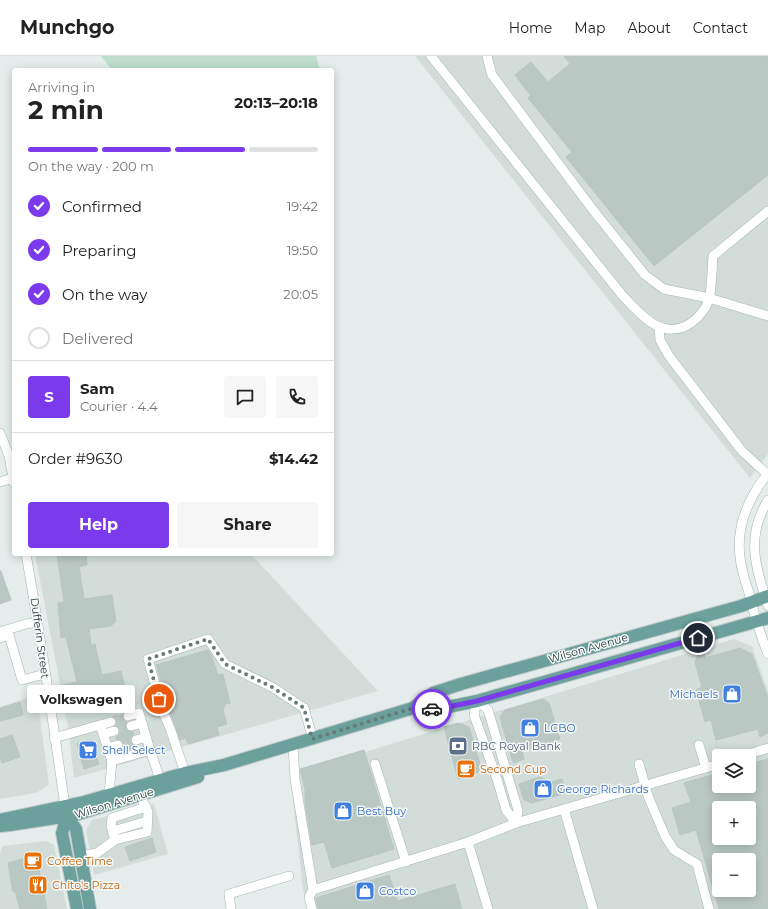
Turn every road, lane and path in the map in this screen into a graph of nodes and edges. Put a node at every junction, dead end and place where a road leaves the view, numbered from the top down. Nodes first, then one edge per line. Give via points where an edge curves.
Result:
1 (431, 56) edge
2 (487, 56) edge
3 (768, 211) edge
4 (709, 298) junction
5 (768, 316) edge
6 (659, 327) junction
7 (0, 433) edge
8 (12, 470) edge
9 (767, 474) edge
10 (12, 480) edge
11 (0, 482) edge
12 (768, 500) edge
13 (26, 556) edge
14 (767, 600) edge
15 (751, 602) junction
16 (762, 619) edge
17 (38, 622) junction
18 (0, 632) edge
19 (0, 638) edge
20 (768, 654) edge
21 (45, 674) junction
22 (471, 681) junction
23 (477, 701) junction
24 (413, 708) junction
25 (128, 716) tunnel mouth
26 (111, 722) tunnel mouth
27 (142, 723) junction
28 (100, 725) junction
29 (131, 726) tunnel mouth
30 (114, 731) tunnel mouth
31 (104, 734) junction
32 (146, 737) junction
33 (54, 738) junction
34 (312, 739) junction
35 (136, 740) tunnel mouth
36 (118, 745) tunnel mouth
37 (293, 745) junction
38 (699, 745) dead end
39 (768, 747) edge
40 (108, 748) junction
41 (150, 750) junction
42 (756, 752) edge
43 (112, 761) junction
44 (375, 764) dead end
45 (639, 764) dead end
46 (224, 765) junction
47 (712, 766) edge
48 (706, 768) junction
49 (185, 773) junction
50 (160, 779) junction
51 (645, 785) junction
52 (109, 794) junction
53 (140, 795) junction
54 (146, 807) junction
55 (564, 809) junction
56 (66, 811) junction
57 (0, 820) edge
58 (147, 821) junction
59 (516, 823) junction
60 (0, 826) edge
61 (113, 831) junction
62 (115, 840) junction
63 (468, 842) junction
64 (81, 856) junction
65 (406, 862) junction
66 (289, 876) dead end
67 (313, 890) junction
68 (77, 909) edge
69 (90, 909) edge
70 (231, 909) edge
71 (312, 909) edge
72 (488, 909) edge
73 (593, 909) edge
74 (709, 909) edge

1 - 6 street via 622,295 644,318
2 - 4 street via 492,75 645,275 664,289
3 - 4 street via 713,256
4 - 5 street
4 - 6 street via 702,312 682,328
6 - 9 street via 660,340 669,356 742,451
7 - 8 street
9 - 15 street via 749,502 741,533 740,558
10 - 11 street
12 - 14 street via 757,524 754,546 756,566
13 - 17 street, Dufferin Street
14 - 15 main road, Wilson Avenue
15 - 16 street
15 - 22 main road, Wilson Avenue
16 - 20 street
16 - 23 main road, Wilson Avenue
17 - 18 street
17 - 21 street, Dufferin Street
19 - 21 street via 9,635 22,680
21 - 33 street, Dufferin Street
22 - 23 main road
22 - 24 main road, Wilson Avenue via 433,693
23 - 24 main road, Wilson Avenue via 438,709
23 - 59 street via 474,715 506,810
23 - 59 street via 488,710 518,810
24 - 34 main road, Wilson Avenue
25 - 27 street via 139,713
26 - 28 street
27 - 29 street
27 - 32 street
28 - 31 street
28 - 33 street
30 - 31 street
31 - 40 street
32 - 35 street
32 - 41 street
33 - 56 street, Dufferin Street
34 - 37 main road, Wilson Avenue
34 - 49 street via 304,708 272,687 225,664 208,639 148,659 163,712
36 - 40 street
37 - 46 main road, Wilson Avenue
37 - 67 street via 295,779
38 - 48 street
39 - 42 street
40 - 43 street
41 - 43 street
41 - 50 street
43 - 52 street
44 - 65 street
45 - 51 street
46 - 49 main road, Wilson Avenue
46 - 53 main road, Wilson Avenue via 194,779
47 - 48 street
48 - 51 street
49 - 50 main road, Wilson Avenue
50 - 52 main road, Wilson Avenue
51 - 55 street
51 - 74 street via 665,836 674,850 697,864
52 - 56 main road, Wilson Avenue
53 - 54 street
53 - 56 main road, Wilson Avenue
54 - 58 street
54 - 61 street via 112,818
55 - 59 street
55 - 73 street
56 - 57 main road, Wilson Avenue
56 - 60 main road, Wilson Avenue via 10,826
56 - 64 main road, Dufferin Street via 76,829
56 - 68 main road, Dufferin Street via 62,833
58 - 61 street
58 - 62 street via 147,832
59 - 63 street
61 - 62 street
62 - 64 street via 97,853
63 - 65 street
63 - 72 street
64 - 69 main road, Dufferin Street
65 - 67 street
66 - 70 street via 229,894
67 - 71 street via 309,897

